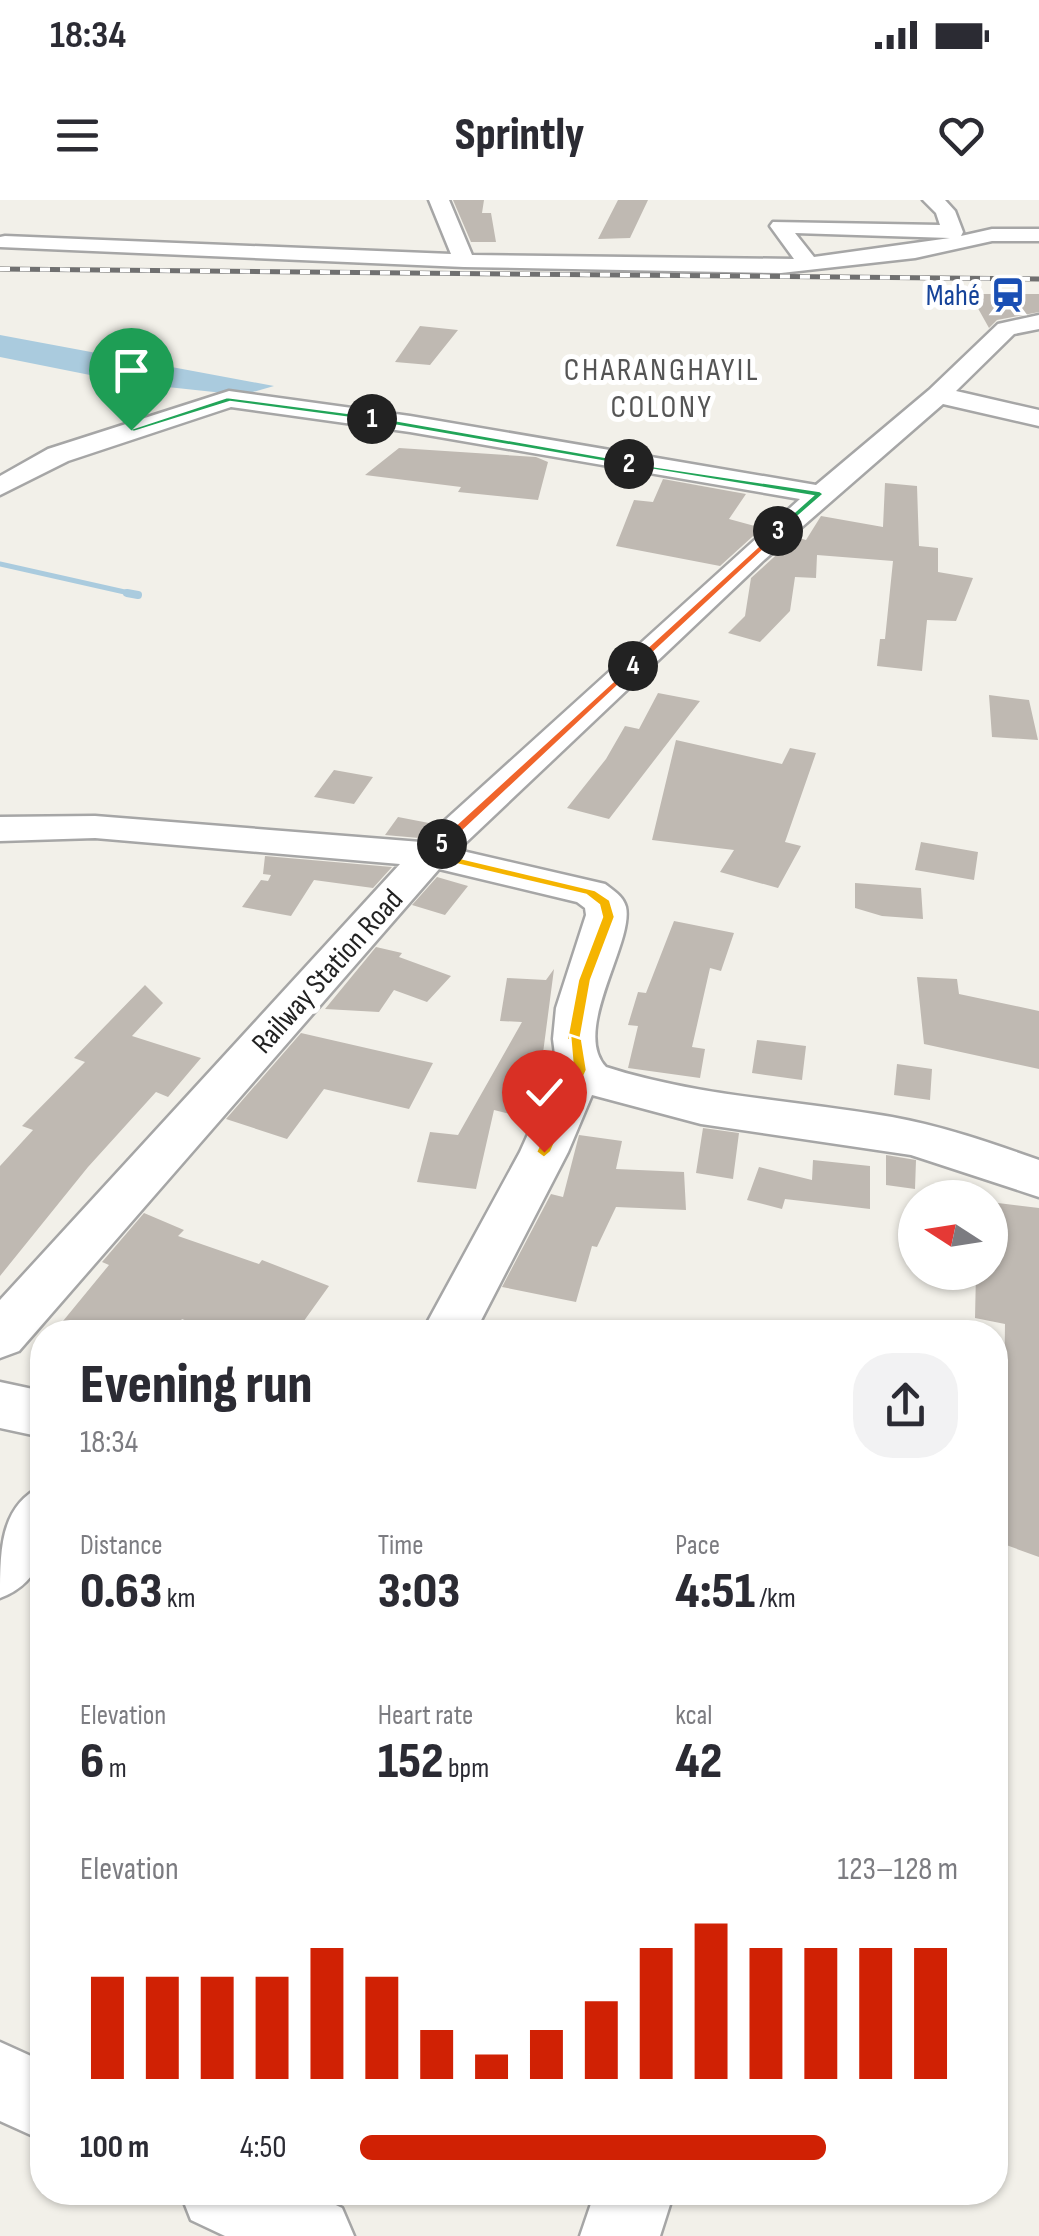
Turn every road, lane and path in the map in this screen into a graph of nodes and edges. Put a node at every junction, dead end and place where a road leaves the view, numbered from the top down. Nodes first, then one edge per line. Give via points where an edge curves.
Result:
1 (439, 200) edge
2 (934, 200) edge
3 (1039, 235) edge
4 (5, 242) dead end
5 (694, 247) dead end
6 (464, 260) junction
7 (808, 264) junction
8 (732, 266) junction
9 (1039, 322) edge
10 (938, 395) junction
11 (1039, 418) edge
12 (0, 487) edge
13 (820, 494) junction
14 (0, 829) edge
15 (430, 855) junction
16 (580, 1070) junction
17 (1039, 1179) edge
18 (454, 1320) edge
19 (0, 1336) edge
20 (0, 1405) edge
21 (30, 1411) edge
22 (30, 1529) edge
23 (0, 1570) edge
24 (0, 2080) edge
25 (30, 2096) edge
26 (248, 2205) edge
27 (631, 2205) edge
28 (314, 2236) edge
29 (620, 2236) edge

1 - 6 street
2 - 7 street via 954,232 780,226
3 - 7 street via 992,235
4 - 6 street
5 - 8 street
6 - 8 street
7 - 8 street
9 - 10 street, Railway Station Road via 1006,329
10 - 11 street
10 - 13 street, Railway Station Road
12 - 13 street via 58,455 230,399
13 - 15 street, Railway Station Road
14 - 15 street via 96,826
15 - 16 street via 591,892 606,903 608,917 584,980 574,1032
15 - 19 street, Railway Station Road
16 - 17 street via 612,1086 682,1104 896,1135
16 - 18 street
20 - 21 street
22 - 23 street
24 - 25 street
26 - 28 street
27 - 29 street

